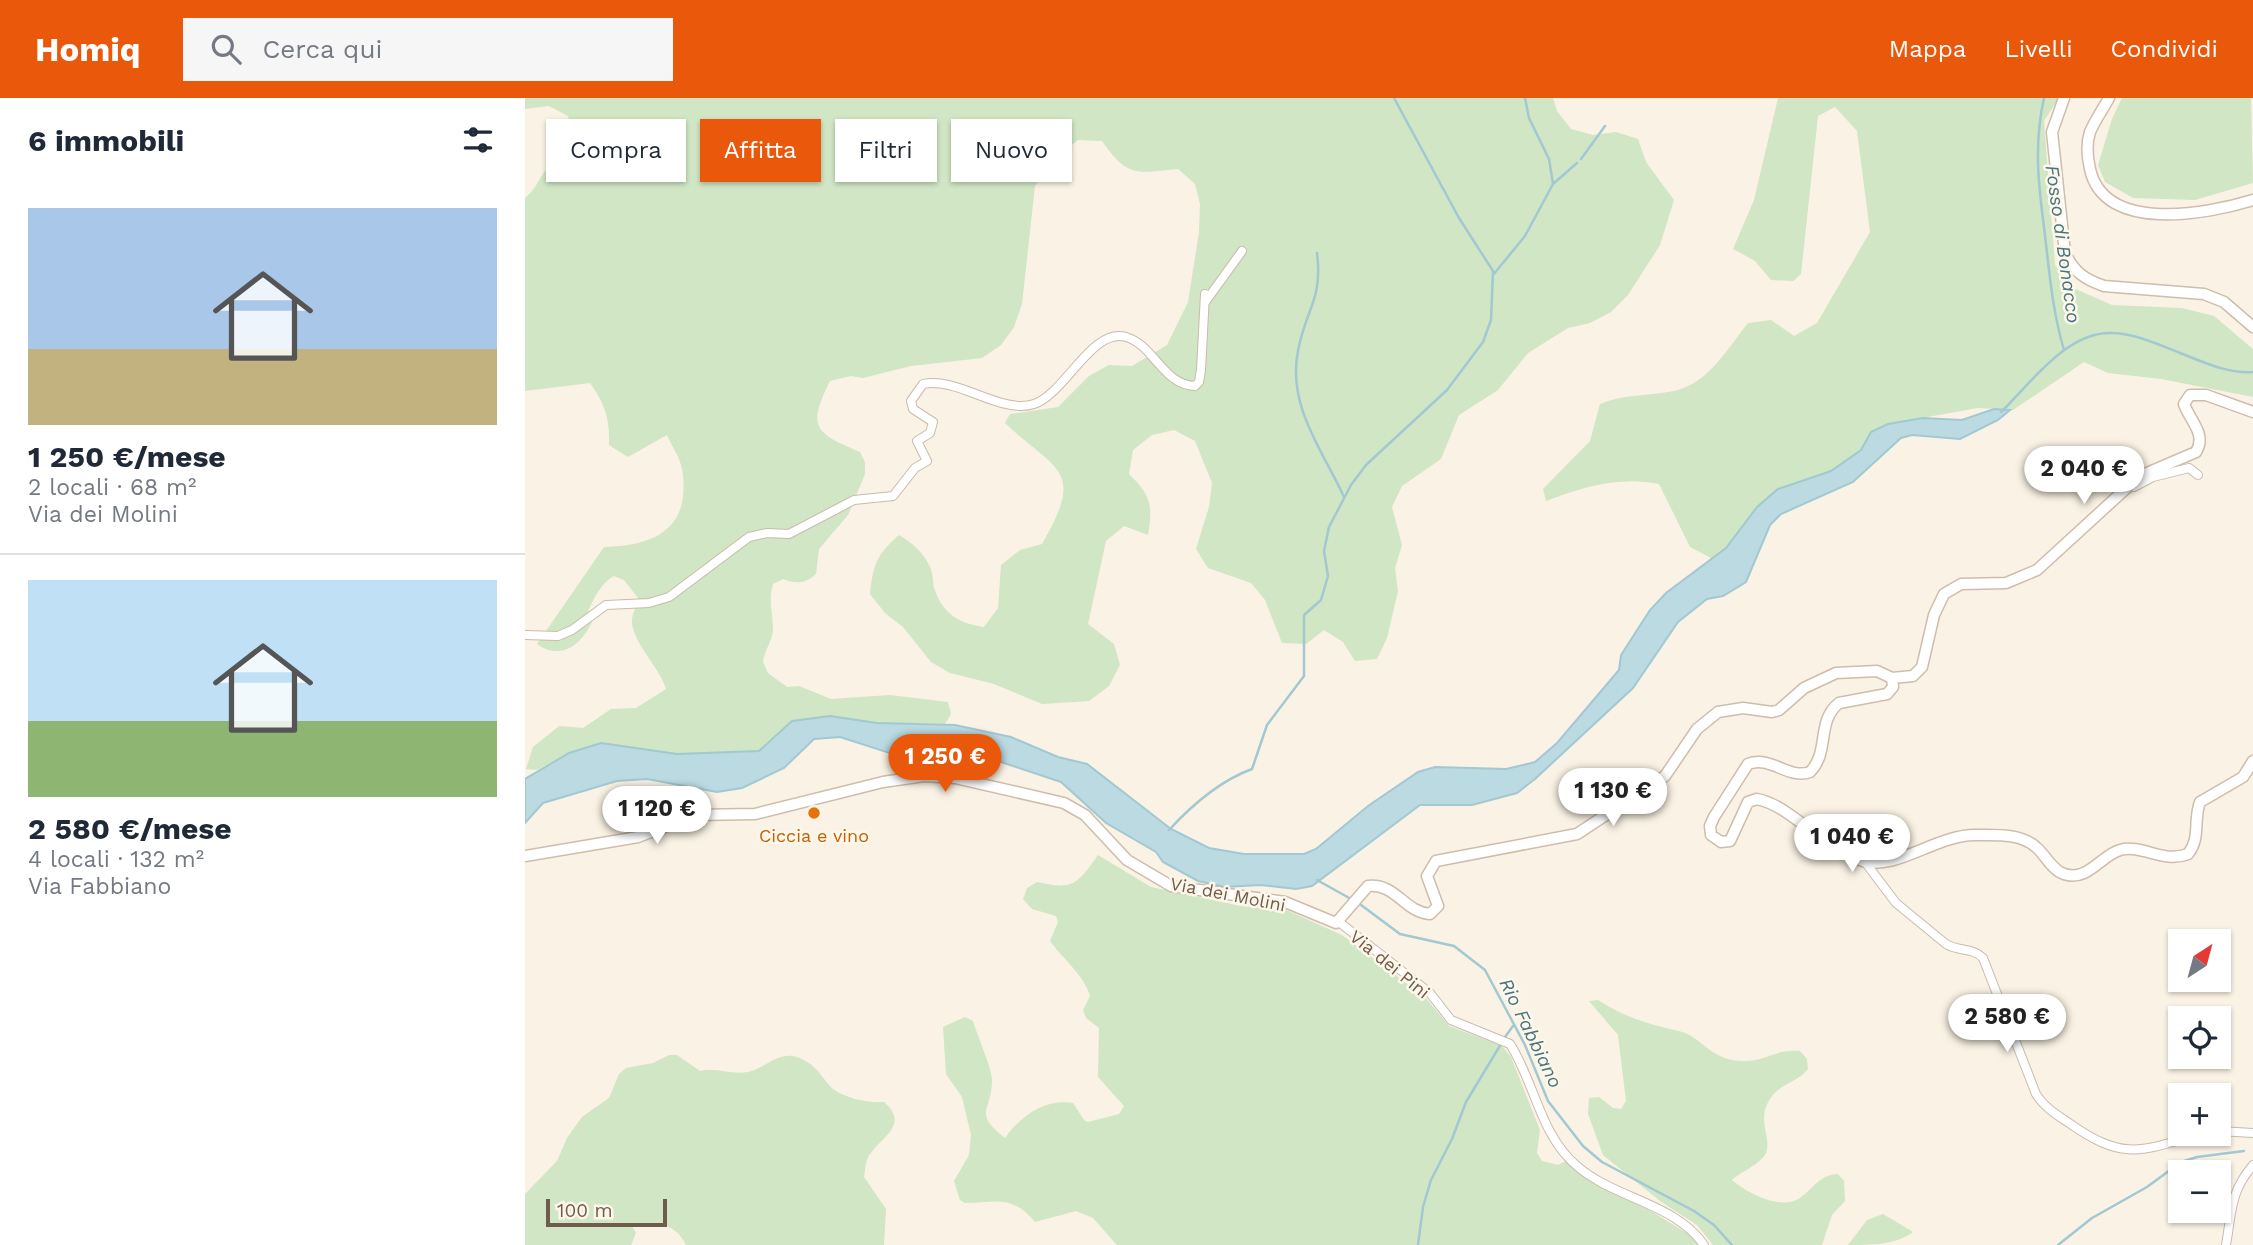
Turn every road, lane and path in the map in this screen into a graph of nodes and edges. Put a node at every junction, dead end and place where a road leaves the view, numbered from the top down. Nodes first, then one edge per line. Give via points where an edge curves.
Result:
1 (2064, 98) edge
2 (2109, 98) edge
3 (2253, 200) edge
4 (1242, 251) dead end
5 (2253, 327) edge
6 (2253, 412) edge
7 (2198, 475) dead end
8 (2116, 497) junction
9 (525, 635) edge
10 (1892, 678) junction
11 (2253, 761) edge
12 (525, 856) edge
13 (1865, 862) junction
14 (1340, 921) junction
15 (2231, 1132) edge
16 (2253, 1133) edge
17 (2168, 1143) edge
18 (2253, 1165) edge
19 (1704, 1245) edge
20 (2226, 1245) edge

1 - 5 street via 2053,141 2065,253 2071,267 2104,286 2204,295 2224,302
2 - 3 street via 2091,130 2087,154 2091,174 2106,199 2128,209 2178,214
4 - 9 street via 1205,298 1201,370 1195,387 1175,380 1134,340 1118,336 1098,343 1044,398 1028,405 923,384 911,401 913,409 933,422 930,433 917,441 927,461 915,468 893,496 854,499 789,534 749,537 669,597 606,605 558,636
6 - 8 street via 2206,395 2190,395 2184,404 2198,430 2196,452 2147,473
7 - 8 street via 2189,468 2153,477
8 - 10 street via 2037,569 2006,583 1961,584 1944,594 1934,615 1922,667 1913,676
10 - 13 street via 1887,694 1833,708 1826,722 1823,753 1810,772 1798,774 1764,761 1748,764 1710,825 1714,838 1730,841 1748,802 1761,799 1835,849
10 - 14 street, Via dei Pini via 1877,671 1836,673 1804,688 1779,710 1718,712 1697,729 1665,776 1577,834 1436,861 1427,876 1439,906 1433,914 1419,912 1377,885 1368,886
11 - 13 street via 2242,777 2200,802 2197,840 2182,856 2164,858 2122,849 2077,876 2060,873 2036,846 2023,840 1972,835 1937,841 1898,858
12 - 14 street, Via dei Molini via 638,837 695,815 782,810 883,782 924,776 981,783 1064,803 1085,815 1127,860 1171,886 1286,902 1324,921
13 - 17 street via 1896,903 1954,949 1972,950 1983,958 2036,1094 2045,1105 2114,1149
14 - 19 street, Via dei Pini via 1430,993 1451,1020 1510,1044 1557,1145 1577,1167 1663,1212
15 - 16 street
18 - 20 street via 2237,1185

